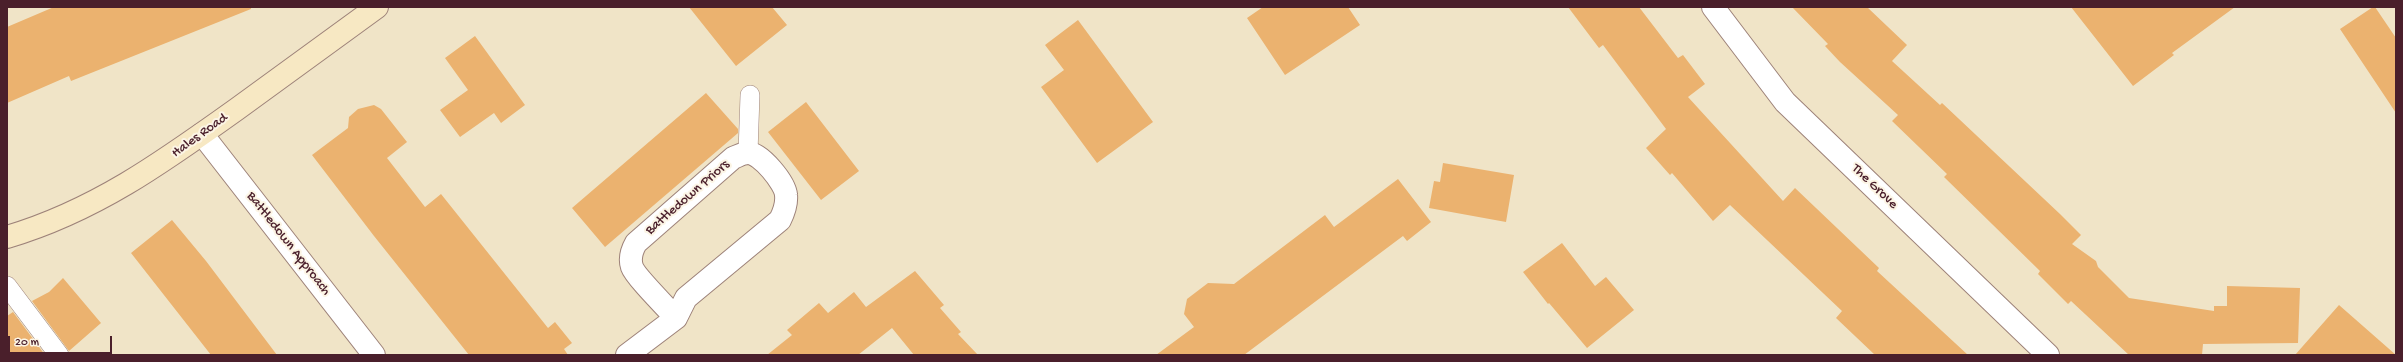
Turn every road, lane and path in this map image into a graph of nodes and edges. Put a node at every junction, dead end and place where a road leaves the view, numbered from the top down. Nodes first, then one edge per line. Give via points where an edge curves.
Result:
1 (377, 7) edge
2 (1713, 7) edge
3 (750, 95) dead end
4 (202, 134) junction
5 (748, 153) junction
6 (7, 237) edge
7 (7, 286) edge
8 (676, 318) junction
9 (60, 355) edge
10 (374, 355) edge
11 (627, 355) edge
12 (2048, 355) edge

1 - 4 main road, Hales Road
2 - 12 street, The Grove via 1785,102
3 - 5 lane
4 - 6 main road, Hales Road via 119,190 74,212
4 - 10 street, Battledown Approach
5 - 8 street via 762,160 784,187 784,211 780,220 686,298
5 - 8 street, Battledown Priors via 733,158 636,243 632,250 631,259 635,273
7 - 9 lane
8 - 11 street

